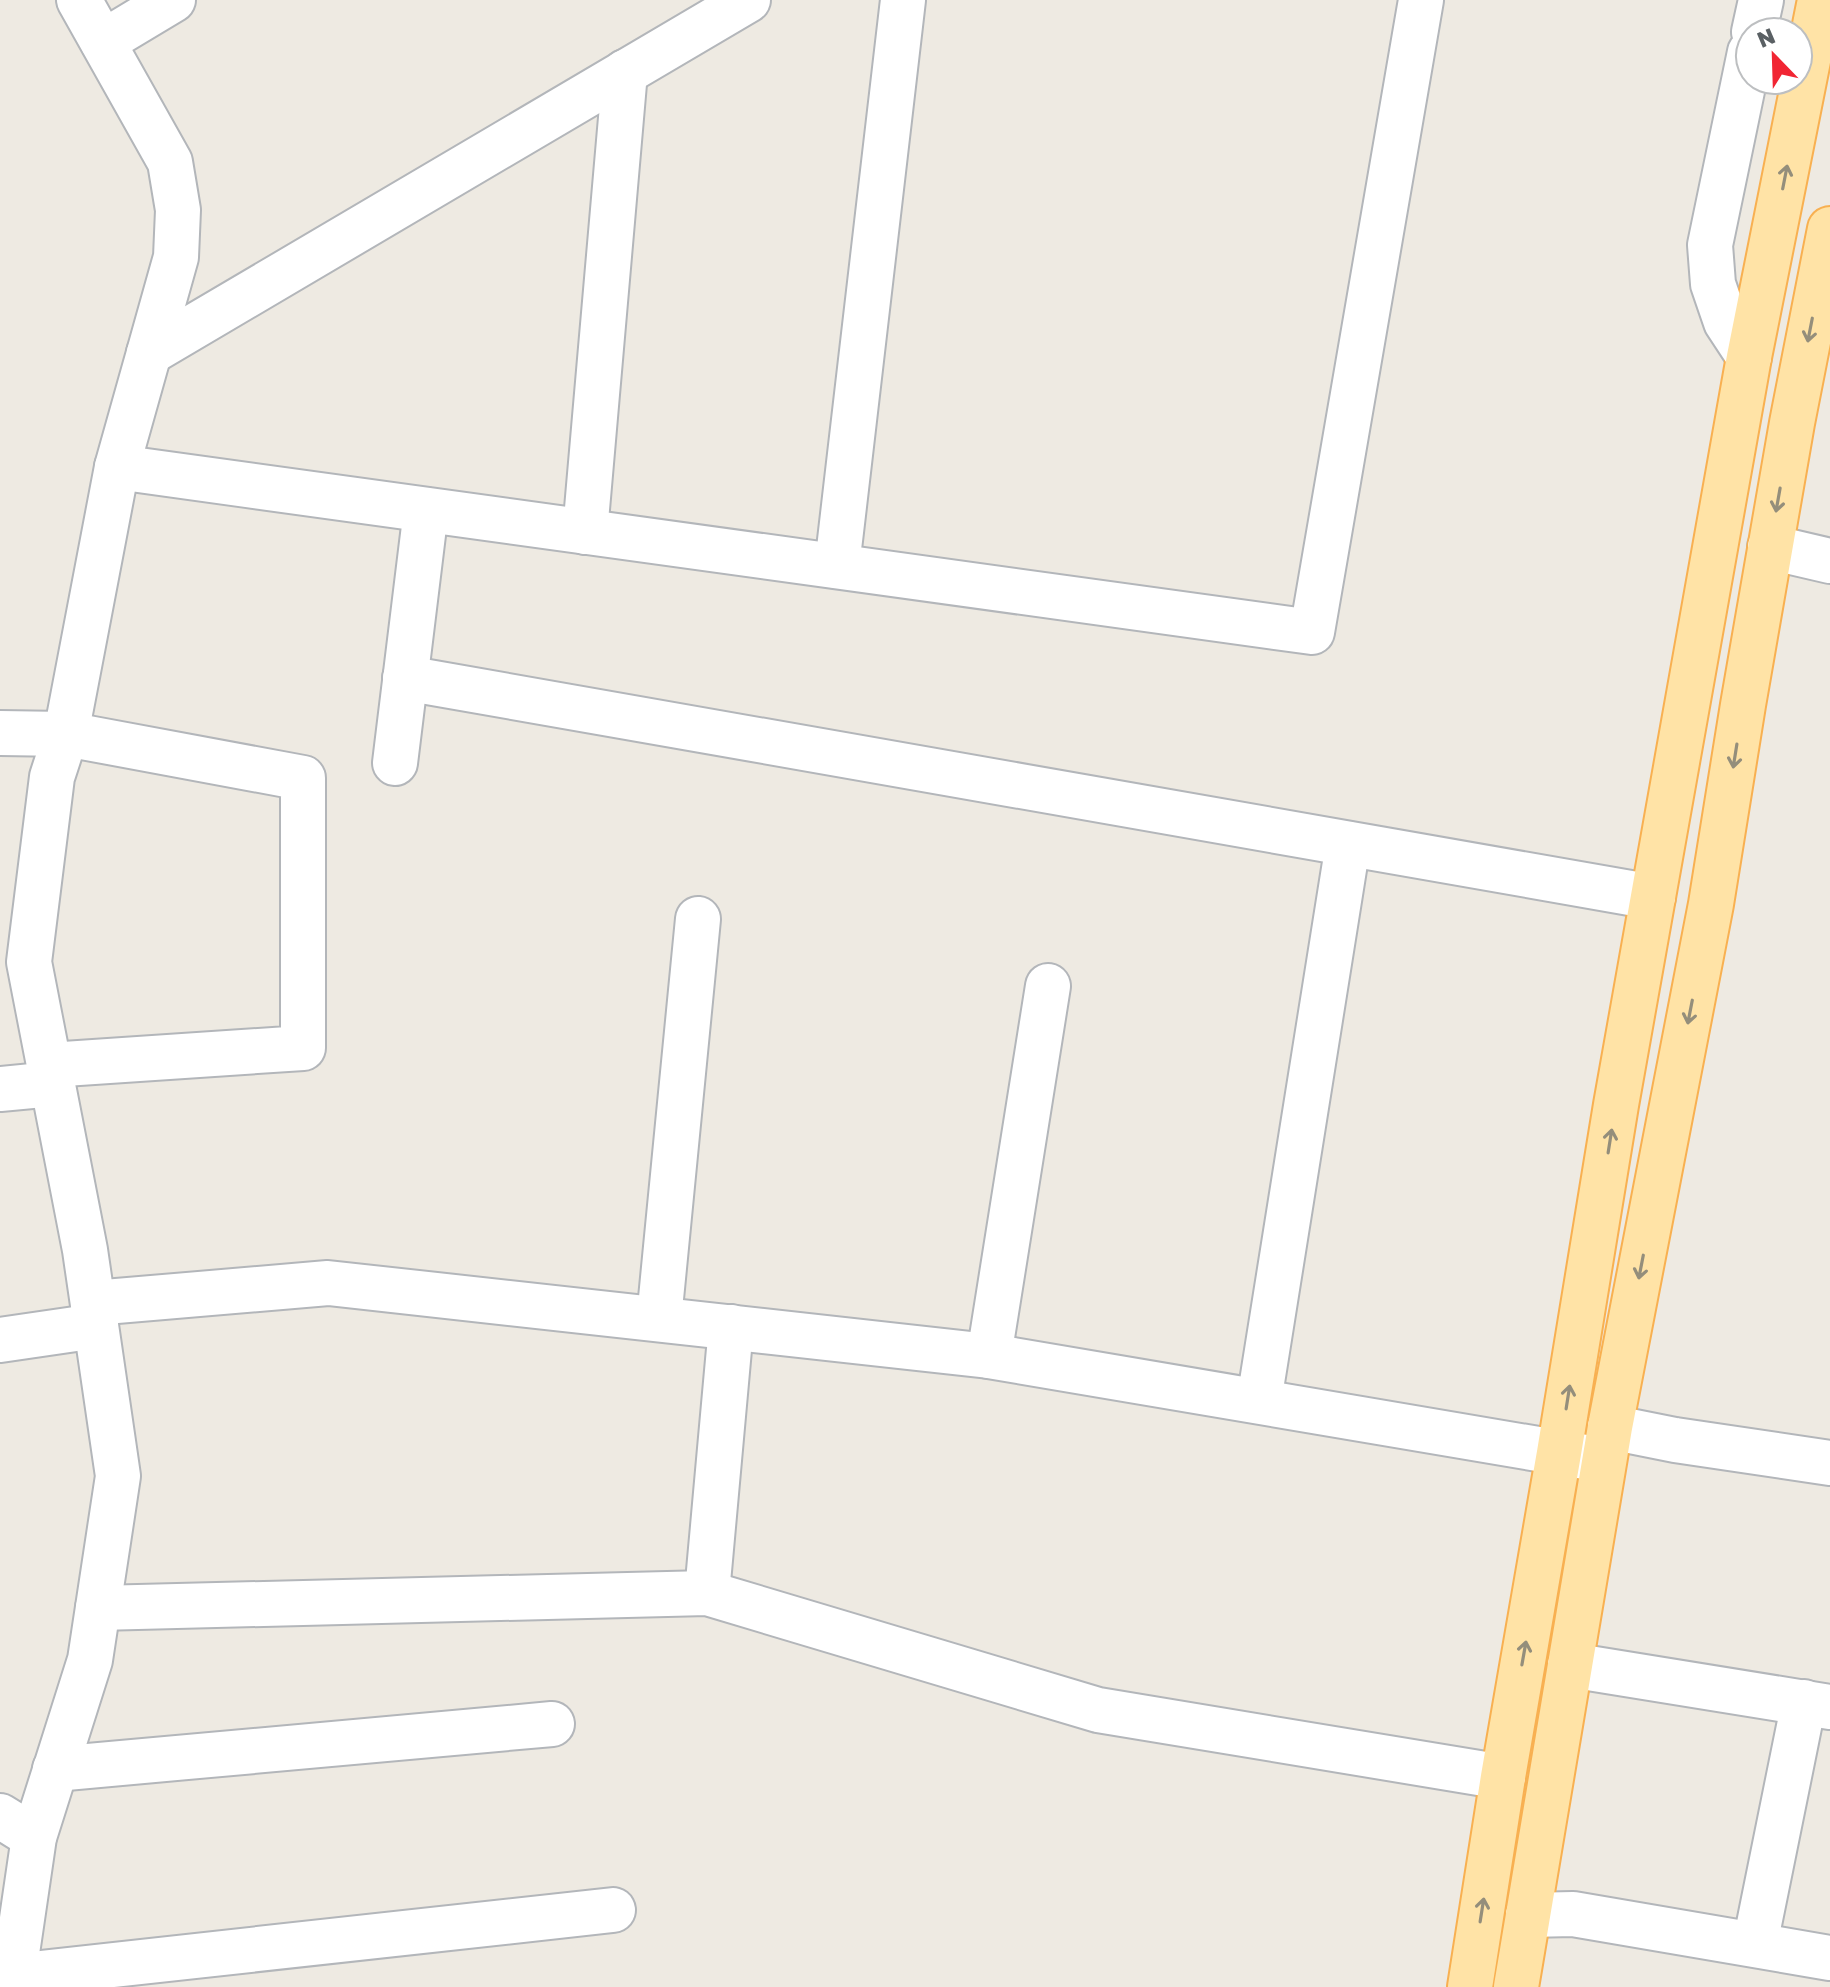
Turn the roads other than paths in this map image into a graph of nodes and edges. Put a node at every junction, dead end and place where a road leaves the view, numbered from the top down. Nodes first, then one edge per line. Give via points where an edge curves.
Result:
1 (79, 0) edge
2 (173, 0) edge
3 (748, 0) edge
4 (903, 0) edge
5 (1421, 0) edge
6 (1820, 0) edge
7 (103, 42) junction
8 (625, 72) junction
9 (1741, 96) edge
10 (1828, 241) edge
11 (149, 353) junction
12 (1749, 357) junction
13 (117, 467) junction
14 (426, 510) junction
15 (585, 532) junction
16 (1770, 547) junction
17 (1830, 561) edge
18 (837, 566) junction
19 (405, 678) junction
20 (0, 733) edge
21 (66, 734) junction
22 (395, 763) dead end
23 (1348, 844) junction
24 (1653, 897) junction
25 (698, 919) dead end
26 (1048, 986) dead end
27 (51, 1075) junction
28 (0, 1089) edge
29 (95, 1315) junction
30 (659, 1319) junction
31 (731, 1327) junction
32 (0, 1340) edge
33 (989, 1356) junction
34 (1259, 1401) junction
35 (1608, 1444) junction
36 (1559, 1453) junction
37 (1830, 1463) edge
38 (707, 1593) junction
39 (98, 1608) junction
40 (1570, 1665) junction
41 (1817, 1704) edge
42 (552, 1724) dead end
43 (55, 1769) junction
44 (1503, 1777) junction
45 (17, 1826) edge
46 (613, 1910) dead end
47 (1528, 1915) junction
48 (1755, 1944) junction
49 (1830, 1958) edge
50 (12, 1982) edge
51 (1470, 1987) edge
52 (1516, 1987) edge

1 - 7 street
2 - 7 street
3 - 8 street
4 - 18 street
5 - 18 street via 1312,632
12 -> 6 main road
7 - 11 street via 170,162 178,210 176,257
8 - 11 street
8 - 15 street
9 - 12 street via 1710,245 1713,284 1726,322
10 -> 16 main road
11 - 13 street
12 - 24 main road
13 - 14 street
13 - 21 street
14 - 15 street
14 - 19 street
15 - 18 street
16 - 17 street
16 -> 35 main road via 1711,904
19 - 22 street
19 - 23 street
20 - 21 street
21 - 27 street via 52,777 29,962
21 - 27 street via 303,778 303,1048
23 - 24 street
23 - 34 street
36 -> 24 main road
25 - 30 street
26 - 33 street
27 - 28 street
27 - 29 street
29 - 30 street via 328,1283
29 - 32 street
29 - 39 street via 118,1476
30 - 31 street
31 - 33 street
31 - 38 street
33 - 34 street
34 - 36 street
35 - 36 street
35 - 37 street via 1675,1440
35 - 40 main road
44 -> 36 main road
38 - 39 street
38 - 44 street via 1098,1710
39 - 43 street via 90,1660
40 - 41 street
40 - 47 main road
41 - 48 street
42 - 43 street
43 - 45 street
51 -> 44 main road
45 - 50 street
46 - 50 street
47 - 48 street via 1573,1914
47 - 52 main road
48 - 49 street

